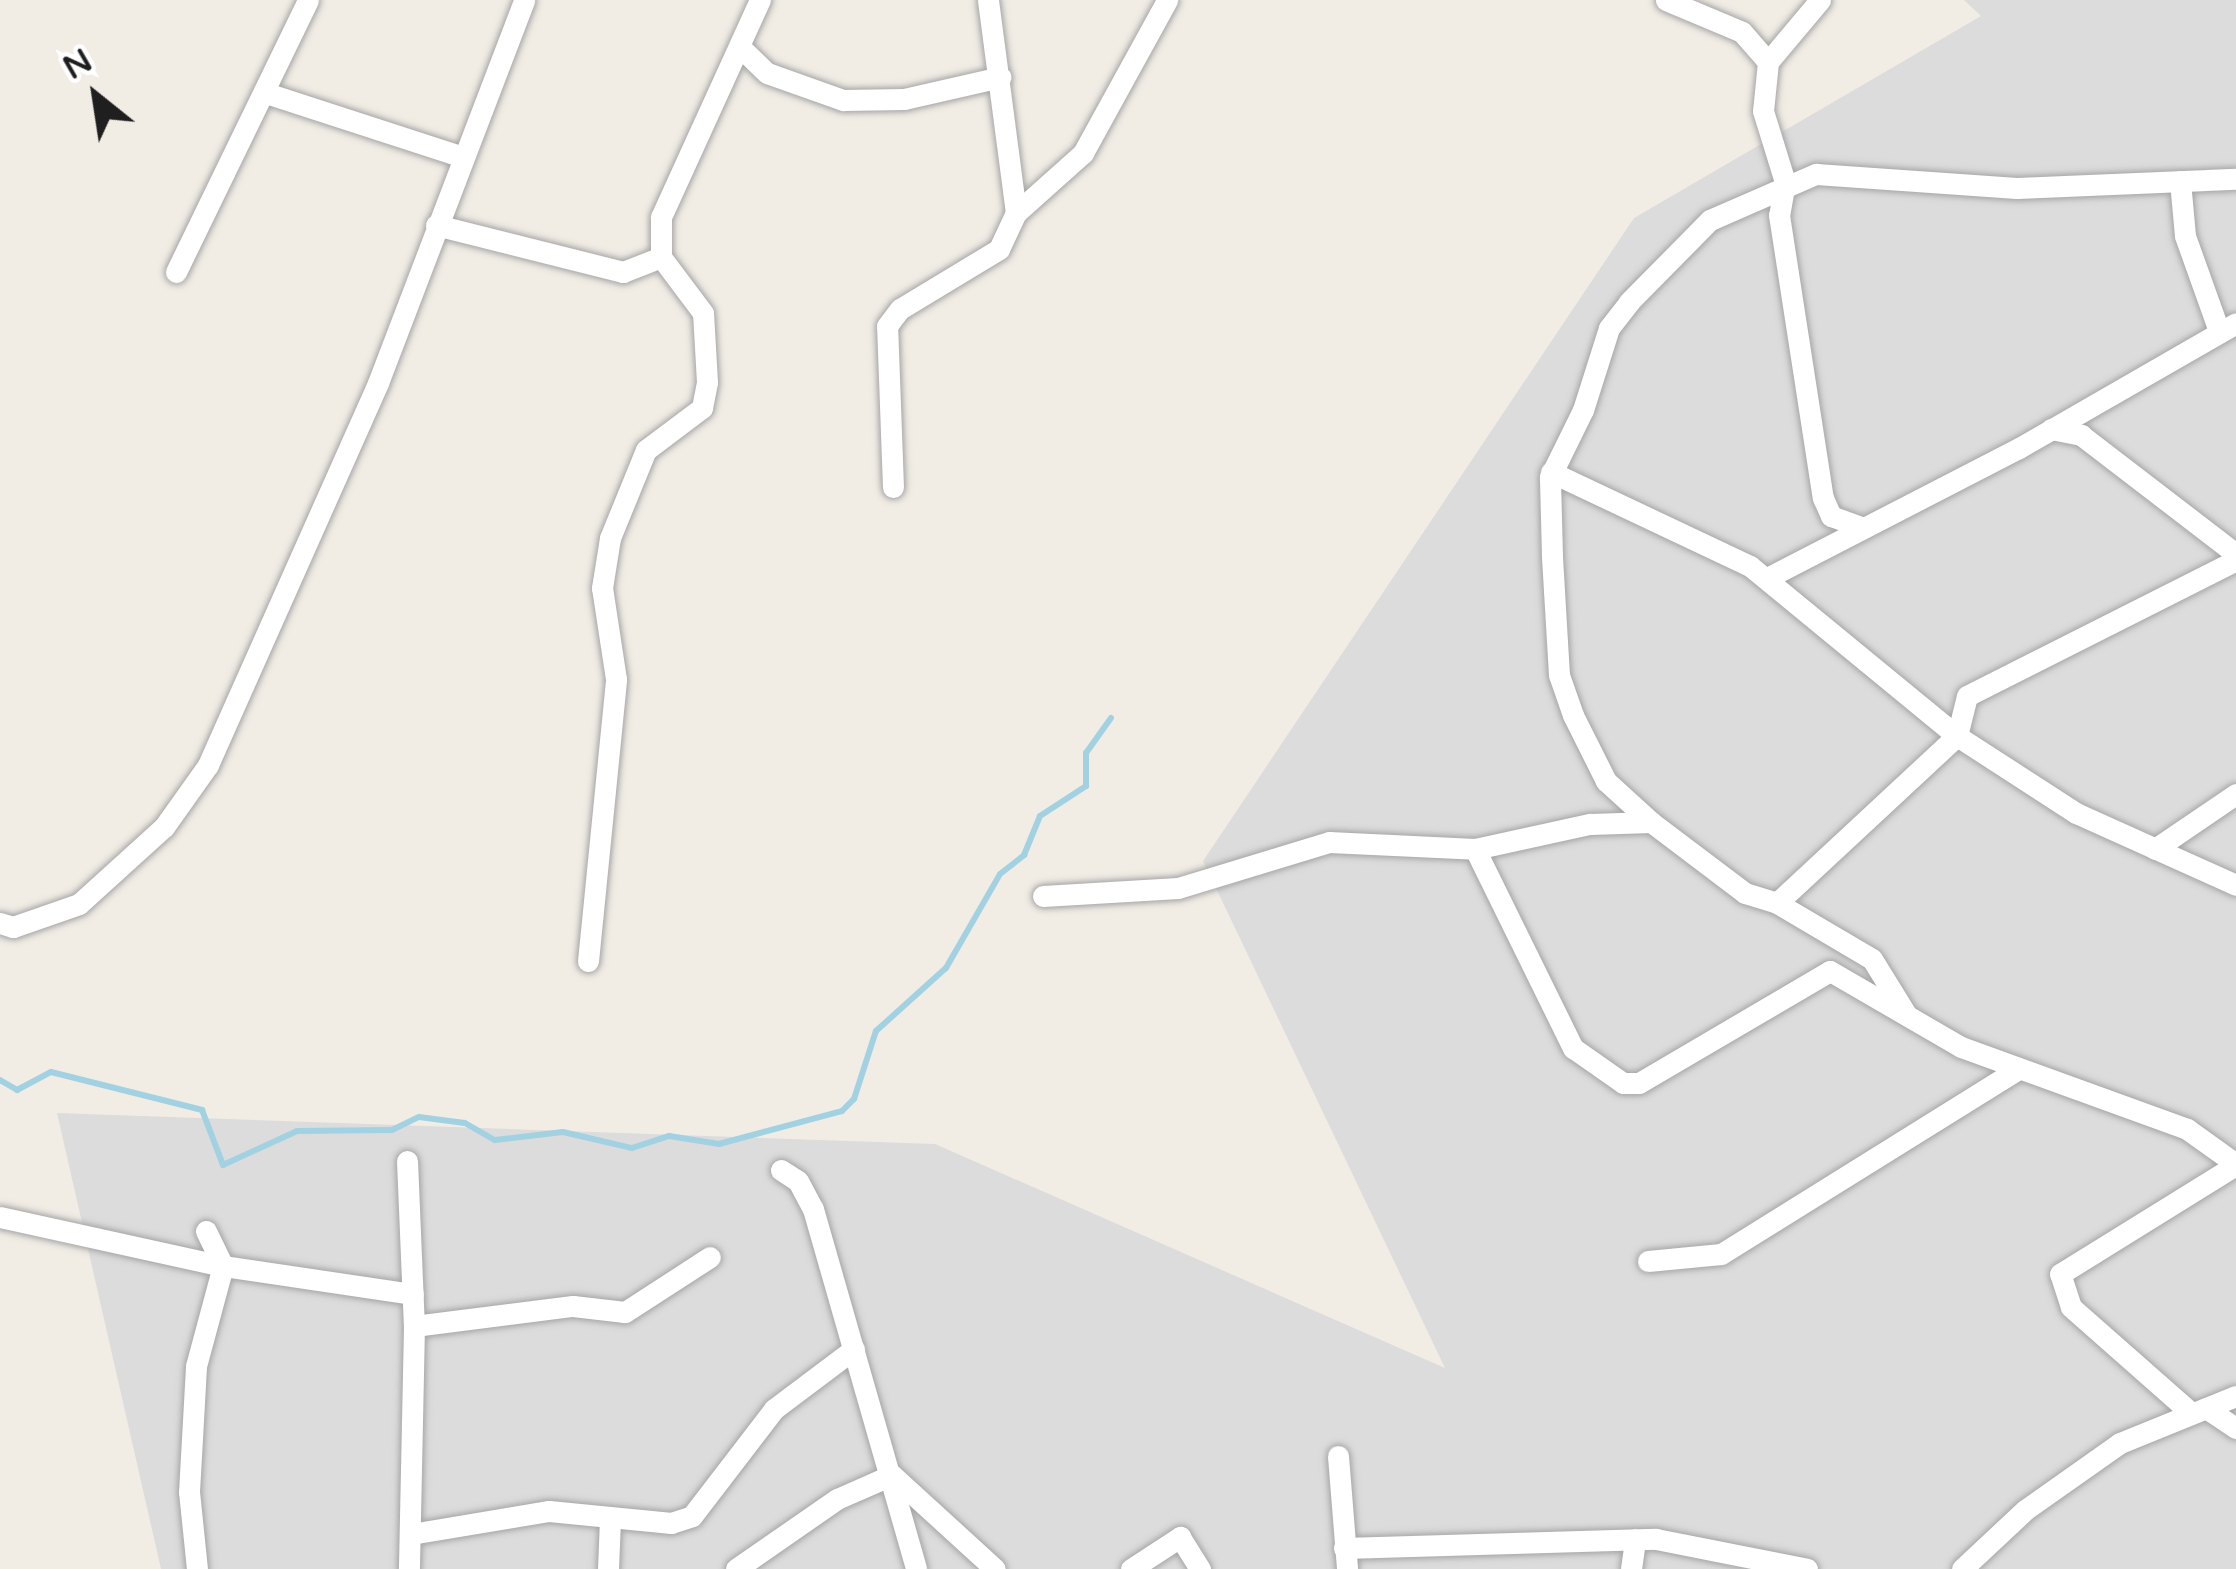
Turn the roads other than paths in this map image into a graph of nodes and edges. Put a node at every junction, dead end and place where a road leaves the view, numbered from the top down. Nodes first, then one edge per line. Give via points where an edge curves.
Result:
1 (308, 0) edge
2 (524, 0) edge
3 (760, 0) edge
4 (988, 0) edge
5 (1167, 0) edge
6 (1666, 0) edge
7 (1820, 0) edge
8 (740, 47) junction
9 (1768, 62) junction
10 (1001, 77) junction
11 (266, 93) junction
12 (460, 156) junction
13 (2236, 179) edge
14 (2180, 181) junction
15 (1785, 182) junction
16 (1016, 213) junction
17 (436, 225) junction
18 (661, 257) junction
19 (176, 272) dead end
20 (2228, 327) edge
21 (2051, 429) junction
22 (1551, 472) junction
23 (892, 487) dead end
24 (1862, 527) junction
25 (2236, 557) edge
26 (1767, 578) junction
27 (1957, 736) junction
28 (2236, 794) edge
29 (1652, 822) junction
30 (1475, 849) junction
31 (2155, 849) junction
32 (2236, 885) edge
33 (1043, 896) dead end
34 (1777, 903) junction
35 (0, 923) edge
36 (588, 961) dead end
37 (1906, 1014) junction
38 (2017, 1070) junction
39 (407, 1161) dead end
40 (2236, 1165) edge
41 (782, 1170) dead end
42 (0, 1216) edge
43 (206, 1231) dead end
44 (710, 1257) dead end
45 (1648, 1262) dead end
46 (223, 1266) junction
47 (413, 1294) junction
48 (414, 1326) junction
49 (854, 1349) junction
50 (2236, 1396) edge
51 (2198, 1410) junction
52 (2236, 1428) edge
53 (1338, 1456) dead end
54 (892, 1475) junction
55 (610, 1519) junction
56 (411, 1534) junction
57 (1635, 1539) junction
58 (1346, 1558) edge
59 (914, 1568) edge
60 (197, 1569) edge
61 (409, 1569) edge
62 (608, 1569) edge
63 (736, 1569) edge
64 (994, 1569) edge
65 (1131, 1569) edge
66 (1200, 1569) edge
67 (1631, 1569) edge
68 (1807, 1569) edge
69 (1962, 1569) edge

1 - 11 street
2 - 12 street
3 - 8 street
4 - 10 street
5 - 16 street via 1083,153
6 - 9 street via 1742,32
7 - 9 street
8 - 10 street via 767,73 843,100 904,100
8 - 18 street via 661,218
9 - 15 street via 1763,111
10 - 16 street
11 - 12 street
11 - 19 street
12 - 17 street
13 - 14 street
14 - 15 street via 2017,188 1816,174
14 - 20 street via 2185,236
15 - 22 street via 1710,220 1629,302 1609,328 1583,410
15 - 24 street via 1779,215 1822,498 1831,516
16 - 23 street via 999,249 900,309 887,326
17 - 18 street via 623,272
17 - 35 street via 378,383 208,765 164,827 79,904 13,927
18 - 36 street via 703,313 707,382 702,408 646,450 610,538 602,589 616,680
20 - 21 street
21 - 24 street
21 - 25 street via 2081,435
22 - 26 street
22 - 29 street via 1559,674 1606,781
24 - 26 street
25 - 27 street via 1966,696
26 - 27 street
27 - 31 street via 2076,813
27 - 34 street
28 - 31 street
29 - 30 street via 1590,824
29 - 34 street via 1744,893
30 - 33 street via 1329,842 1178,888
30 - 37 street via 1573,1048 1623,1083 1639,1083 1830,971
31 - 32 street
34 - 37 street via 1872,959
37 - 38 street
38 - 40 street via 2187,1130
38 - 45 street via 1721,1254
39 - 47 street
40 - 51 street via 2060,1274 2072,1307
41 - 49 street via 813,1209
42 - 46 street
43 - 46 street
44 - 48 street via 625,1312 573,1306
46 - 47 street
46 - 60 street via 196,1366 189,1492
47 - 48 street
48 - 56 street
49 - 54 street
49 - 55 street via 774,1409 692,1516
50 - 51 street
51 - 52 street
51 - 69 street via 2120,1443 2025,1510
53 - 58 street
54 - 59 street
54 - 63 street via 837,1499
54 - 64 street
55 - 56 street via 549,1511
55 - 62 street
56 - 61 street
57 - 58 street
57 - 67 street
57 - 68 street
65 - 66 street via 1180,1537

